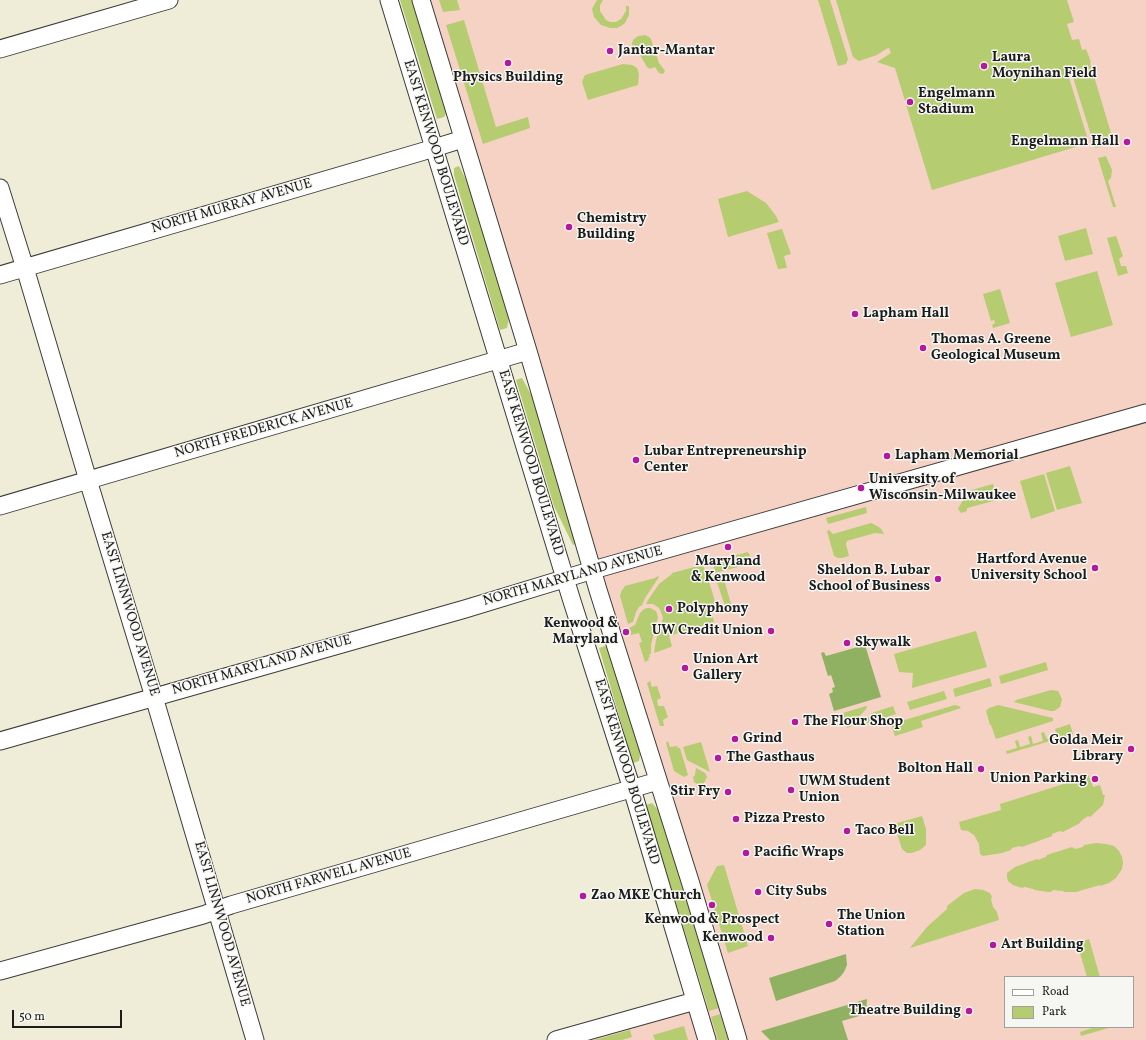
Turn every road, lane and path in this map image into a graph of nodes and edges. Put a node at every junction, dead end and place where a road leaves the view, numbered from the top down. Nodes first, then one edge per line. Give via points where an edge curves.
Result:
1 (169, 0) edge
2 (389, 0) edge
3 (421, 0) edge
4 (0, 49) edge
5 (463, 139) junction
6 (434, 148) junction
7 (0, 188) edge
8 (25, 268) junction
9 (0, 275) edge
10 (528, 351) junction
11 (499, 360) junction
12 (1146, 413) edge
13 (88, 480) junction
14 (0, 506) edge
15 (593, 570) junction
16 (565, 578) junction
17 (154, 697) junction
18 (0, 741) edge
19 (658, 781) junction
20 (632, 789) junction
21 (217, 910) junction
22 (0, 971) edge
23 (695, 1001) junction
24 (255, 1040) edge
25 (556, 1040) edge
26 (707, 1040) edge
27 (738, 1040) edge

1 - 4 street
2 - 6 street, EAST KENWOOD BOULEVARD
3 - 5 street, EAST KENWOOD BOULEVARD
5 - 6 street, NORTH MURRAY AVENUE
5 - 10 street, EAST KENWOOD BOULEVARD
6 - 8 street, NORTH MURRAY AVENUE
6 - 11 street, EAST KENWOOD BOULEVARD
7 - 8 street, EAST LINNWOOD AVENUE
8 - 9 street, NORTH MURRAY AVENUE
8 - 13 street, EAST LINNWOOD AVENUE
10 - 11 street, NORTH FREDERICK AVENUE
10 - 15 street, EAST KENWOOD BOULEVARD
11 - 13 street, NORTH FREDERICK AVENUE
11 - 16 street, EAST KENWOOD BOULEVARD
12 - 15 street, NORTH MARYLAND AVENUE
13 - 14 street, NORTH FREDERICK AVENUE
13 - 17 street, EAST LINNWOOD AVENUE
15 - 16 street, NORTH MARYLAND AVENUE
15 - 19 street, EAST KENWOOD BOULEVARD
16 - 17 street, NORTH MARYLAND AVENUE
16 - 20 street, EAST KENWOOD BOULEVARD
17 - 18 street, NORTH MARYLAND AVENUE
17 - 21 street, EAST LINNWOOD AVENUE
19 - 20 street, NORTH FARWELL AVENUE
19 - 27 street, EAST KENWOOD BOULEVARD
20 - 21 street, NORTH FARWELL AVENUE
20 - 23 street, EAST KENWOOD BOULEVARD
21 - 22 street, NORTH FARWELL AVENUE
21 - 24 street, EAST LINNWOOD AVENUE
23 - 25 street
23 - 26 street, EAST KENWOOD BOULEVARD

